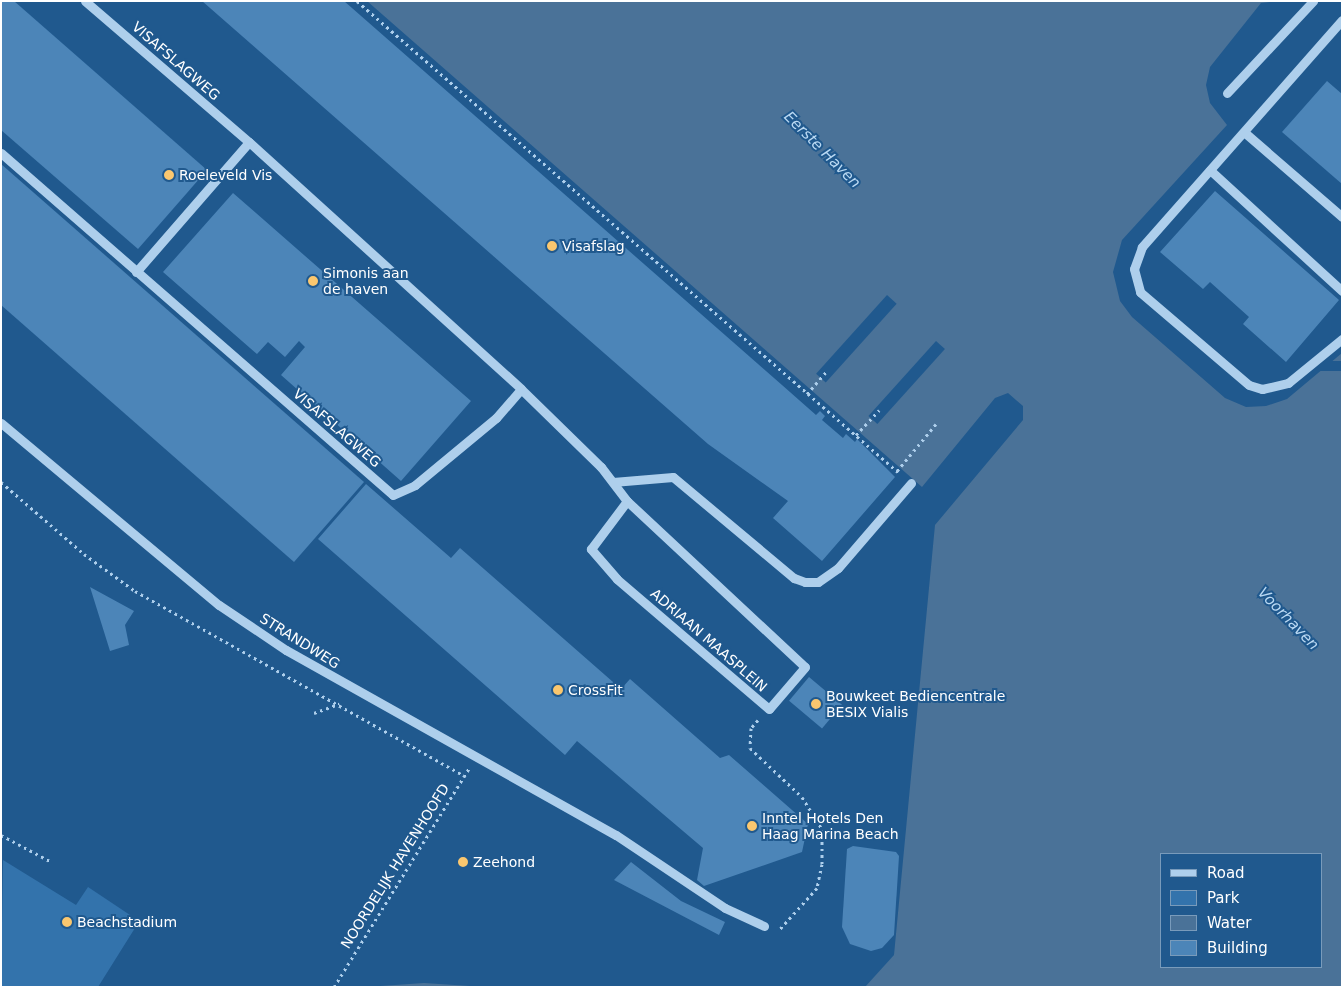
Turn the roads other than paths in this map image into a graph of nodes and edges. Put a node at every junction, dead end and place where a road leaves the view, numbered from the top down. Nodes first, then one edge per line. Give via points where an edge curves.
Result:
1 (85, 1) edge
2 (1313, 1) edge
3 (1342, 20) edge
4 (1227, 93) dead end
5 (1244, 132) junction
6 (249, 142) junction
7 (1, 152) edge
8 (1210, 170) junction
9 (1342, 216) edge
10 (136, 272) junction
11 (1342, 291) edge
12 (1342, 338) edge
13 (521, 389) junction
14 (1, 423) edge
15 (613, 482) junction
16 (911, 483) road end
17 (627, 501) junction
18 (764, 926) road end

1 - 6 street, VISAFSLAGWEG
2 - 4 street via 1306,4
3 - 5 street
5 - 8 street
5 - 9 street
6 - 10 street
6 - 13 street, VISAFSLAGWEG
7 - 10 street, VISAFSLAGWEG
8 - 11 street
8 - 12 street via 1136,258 1134,269 1140,292 1249,385 1262,389 1288,383
10 - 13 street, VISAFSLAGWEG via 393,495 415,484 496,418
13 - 15 street, VISAFSLAGWEG
14 - 18 street, STRANDWEG via 219,605 286,650 616,835 725,908
15 - 16 street via 673,477 794,578 805,582 818,582 838,568
15 - 17 street, VISAFSLAGWEG
17 - 17 street, ADRIAAN MAASPLEIN via 591,549 617,578 769,709 805,667

